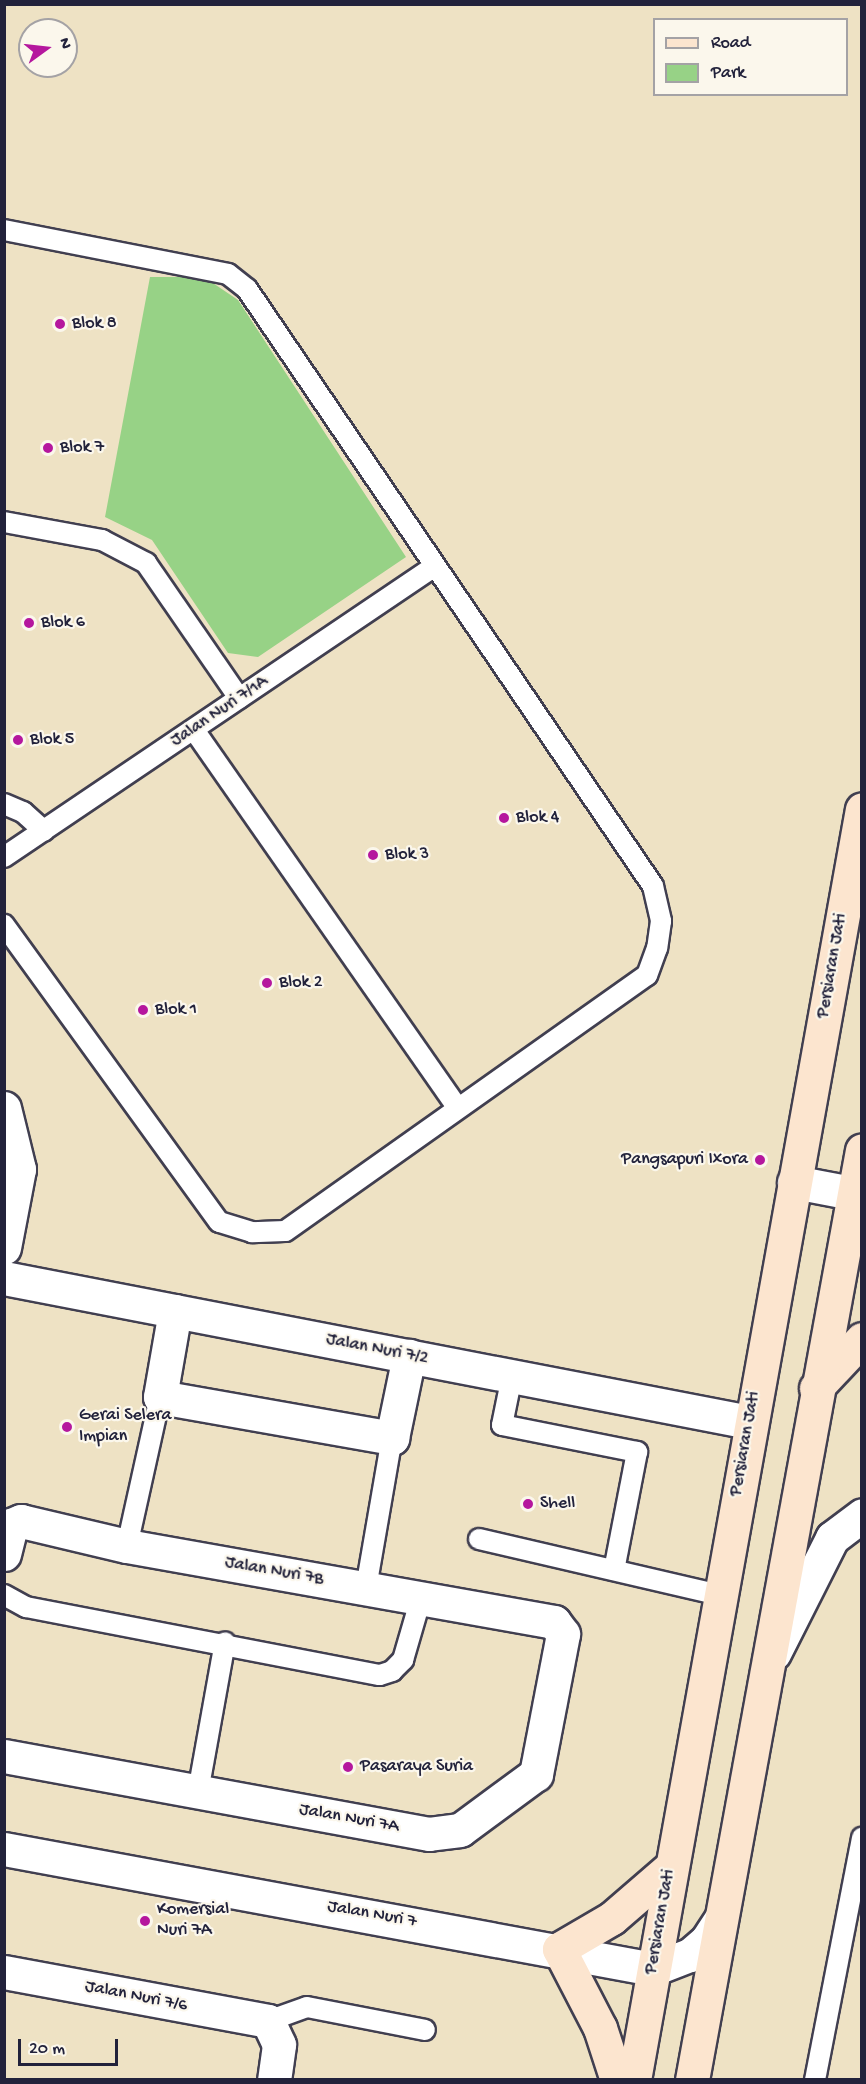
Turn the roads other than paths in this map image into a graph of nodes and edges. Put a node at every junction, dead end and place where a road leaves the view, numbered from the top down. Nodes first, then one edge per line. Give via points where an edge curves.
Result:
1 (4, 230) edge
2 (4, 522) edge
3 (435, 566) junction
4 (239, 698) junction
5 (194, 729) junction
6 (4, 804) edge
7 (861, 809) edge
8 (44, 831) junction
9 (4, 858) edge
10 (4, 925) edge
11 (4, 1108) edge
12 (458, 1108) junction
13 (861, 1150) edge
14 (794, 1182) junction
15 (858, 1195) edge
16 (4, 1248) edge
17 (4, 1278) edge
18 (175, 1311) junction
19 (861, 1339) edge
20 (409, 1356) junction
21 (512, 1376) junction
22 (816, 1388) junction
23 (160, 1397) junction
24 (750, 1422) junction
25 (392, 1438) junction
26 (861, 1515) edge
27 (479, 1539) dead end
28 (127, 1546) junction
29 (4, 1554) edge
30 (614, 1570) junction
31 (366, 1588) junction
32 (4, 1595) edge
33 (719, 1595) junction
34 (421, 1598) junction
35 (563, 1634) joint
36 (225, 1642) junction
37 (765, 1670) junction
38 (4, 1756) edge
39 (198, 1792) junction
40 (861, 1838) edge
41 (4, 1849) edge
42 (671, 1868) junction
43 (720, 1920) junction
44 (852, 1939) edge
45 (559, 1949) junction
46 (653, 1969) junction
47 (4, 1972) edge
48 (268, 2022) junction
49 (425, 2030) dead end
50 (274, 2079) edge
51 (618, 2079) edge
52 (633, 2079) edge
53 (692, 2079) edge
54 (815, 2079) edge

1 - 3 lane via 228,274 247,289
2 - 4 lane via 102,540 146,563
3 - 4 lane, Jalan Nuri 7/1A
3 - 12 lane via 653,886 661,921 647,975
4 - 5 lane, Jalan Nuri 7/1A
5 - 8 lane, Jalan Nuri 7/1A
5 - 12 lane
6 - 8 lane via 23,812
7 - 14 main road, Persiaran Jati
8 - 9 lane, Jalan Nuri 7/1A
10 - 12 lane via 219,1221 252,1232 285,1231
11 - 16 street via 19,1169
13 - 15 main road
14 - 15 street
14 - 24 main road, Persiaran Jati
15 - 22 main road
17 - 18 street, Jalan Nuri 7/2
18 - 20 street, Jalan Nuri 7/2
18 - 23 street
19 - 22 main road
20 - 21 street, Jalan Nuri 7/2
20 - 25 street
21 - 24 street, Jalan Nuri 7/2
21 - 30 lane via 502,1425 637,1452
22 - 37 main road
23 - 25 street
23 - 28 lane
24 - 33 main road, Persiaran Jati
25 - 31 lane
26 - 37 street via 832,1538
27 - 30 lane
28 - 29 street, Jalan Nuri 7B via 21,1521 11,1525
28 - 31 street, Jalan Nuri 7B
30 - 33 lane
31 - 34 street, Jalan Nuri 7B
32 - 36 lane via 26,1607
33 - 42 main road, Persiaran Jati
34 - 35 street, Jalan Nuri 7B via 554,1622
34 - 36 lane via 403,1660 393,1671 380,1675
35 - 39 street, Jalan Nuri 7A via 536,1774 460,1830 429,1834
36 - 39 lane
37 - 43 main road
38 - 39 street, Jalan Nuri 7A
40 - 44 lane
41 - 45 street, Jalan Nuri 7
42 - 45 main road via 612,1918
42 - 46 main road, Persiaran Jati
43 - 46 street via 707,1940 690,1955
43 - 53 main road
44 - 54 lane
45 - 46 street, Jalan Nuri 7
45 - 51 main road via 600,2028
46 - 52 main road, Persiaran Jati
47 - 48 street, Jalan Nuri 7/6
48 - 49 lane via 307,2007
48 - 50 street via 279,2045

